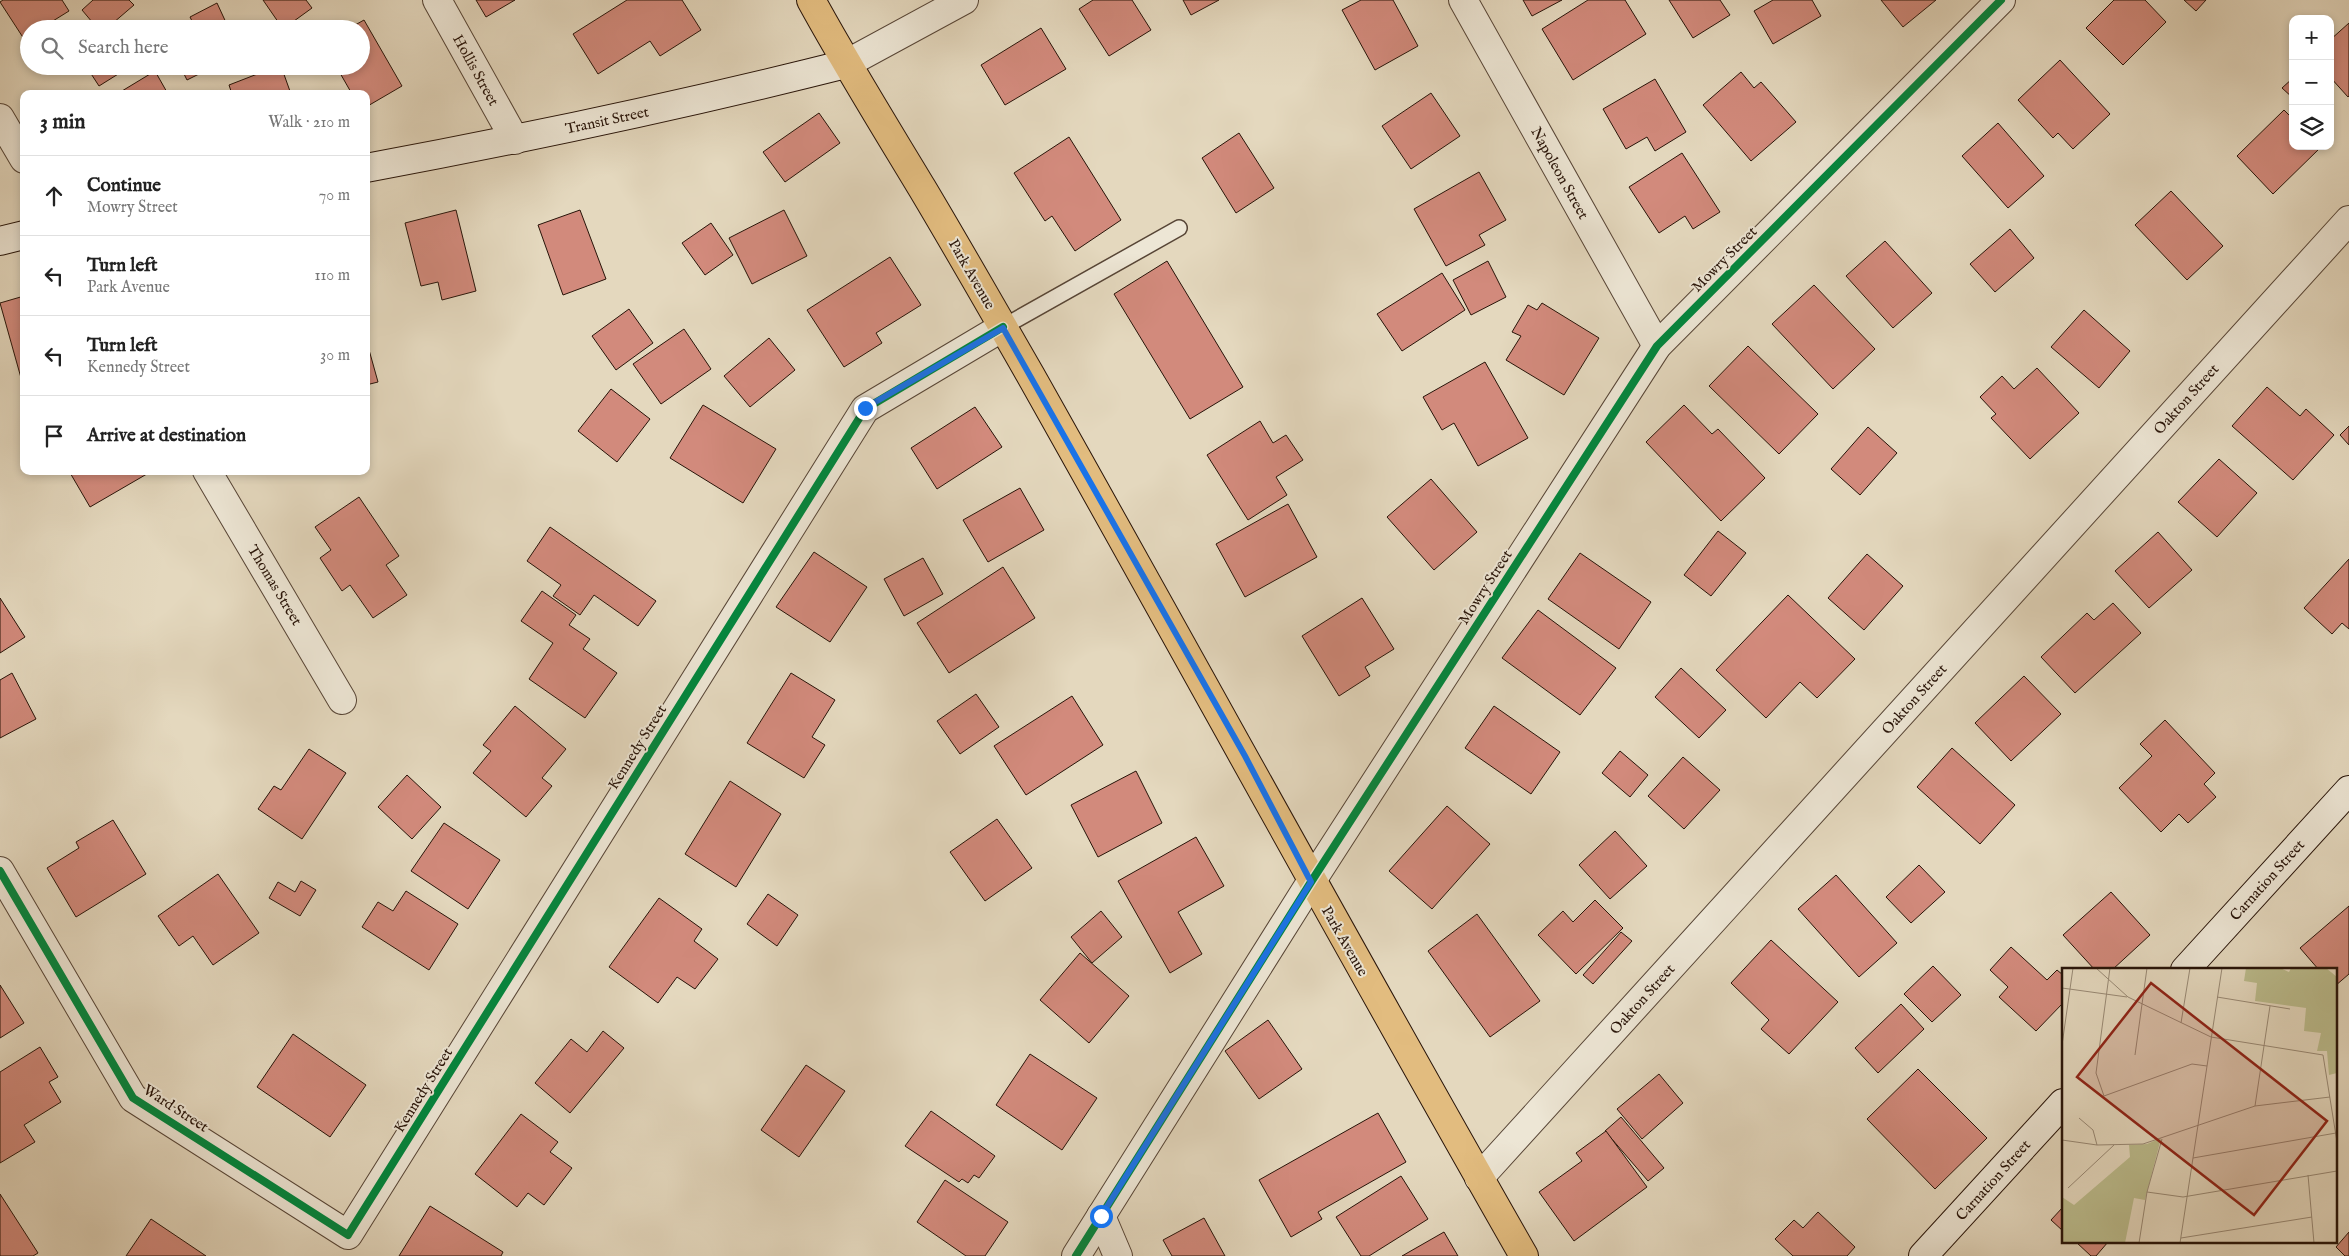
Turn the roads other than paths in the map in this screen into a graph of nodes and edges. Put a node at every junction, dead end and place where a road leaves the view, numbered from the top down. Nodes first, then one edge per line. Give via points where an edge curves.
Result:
1 (437, 0) edge
2 (811, 0) edge
3 (964, 0) edge
4 (1463, 0) edge
5 (2001, 0) edge
6 (846, 64) junction
7 (0, 118) edge
8 (515, 140) junction
9 (20, 152) edge
10 (370, 167) edge
11 (2349, 220) edge
12 (1179, 228) dead end
13 (20, 236) edge
14 (0, 241) edge
15 (1003, 328) junction
16 (1657, 346) junction
17 (210, 475) edge
18 (342, 700) dead end
19 (2349, 790) edge
20 (0, 871) edge
21 (1311, 882) junction
22 (2187, 968) edge
23 (2062, 1104) edge
24 (1479, 1178) junction
25 (1101, 1216) junction
26 (348, 1235) joint
27 (1076, 1256) edge
28 (1118, 1256) edge
29 (1524, 1256) edge
30 (1923, 1256) edge

1 - 8 street, Hollis Street
2 - 6 main road, Park Avenue
3 - 6 street, Transit Street
4 - 16 street, Napoleon Street
5 - 16 street, Mowry Street
6 - 8 street, Transit Street via 707,99
6 - 15 main road, Park Avenue
7 - 9 street
8 - 10 street, Transit Street
11 - 24 street, Oakton Street
12 - 15 lane
13 - 14 street
15 - 21 main road, Park Avenue via 1245,756
15 - 26 street, Kennedy Street via 865,408
16 - 21 street, Mowry Street
17 - 18 street, Thomas Street
19 - 22 street, Carnation Street
20 - 26 street, Ward Street via 133,1098
21 - 24 main road, Park Avenue
21 - 25 street, Mowry Street
23 - 30 street, Carnation Street
24 - 29 main road, Park Avenue
25 - 27 street, Mowry Street
25 - 28 street

